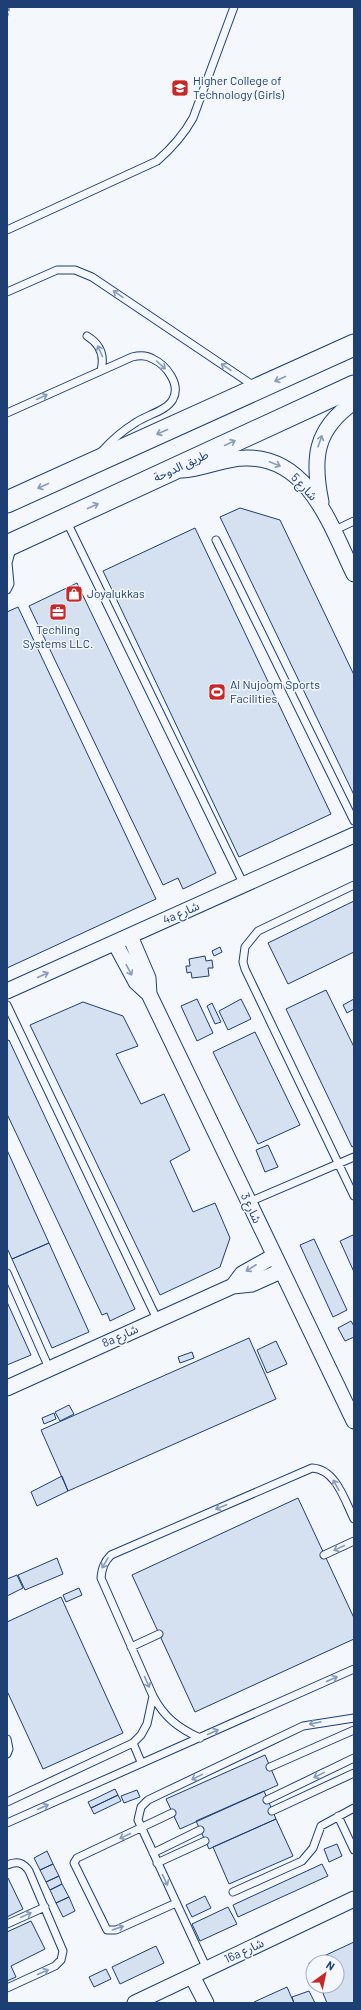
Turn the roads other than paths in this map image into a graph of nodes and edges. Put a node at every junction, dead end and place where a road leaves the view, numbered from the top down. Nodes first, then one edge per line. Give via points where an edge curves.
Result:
1 (234, 7) edge
2 (7, 230) edge
3 (7, 292) edge
4 (354, 332) edge
5 (87, 336) dead end
6 (354, 345) edge
7 (307, 367) junction
8 (101, 370) junction
9 (354, 386) edge
10 (258, 389) junction
11 (354, 402) edge
12 (7, 413) edge
13 (92, 464) junction
14 (169, 471) junction
15 (7, 502) edge
16 (322, 507) junction
17 (65, 518) junction
18 (354, 521) edge
19 (333, 531) junction
20 (216, 540) dead end
21 (12, 543) edge
22 (354, 574) edge
23 (7, 590) edge
24 (354, 821) edge
25 (354, 835) edge
26 (244, 885) junction
27 (354, 885) edge
28 (130, 936) junction
29 (115, 942) junction
30 (7, 990) edge
31 (149, 994) junction
32 (7, 1005) edge
33 (354, 1157) edge
34 (338, 1164) junction
35 (354, 1196) edge
36 (249, 1202) junction
37 (274, 1256) junction
38 (281, 1271) junction
39 (7, 1273) edge
40 (233, 1286) junction
41 (157, 1319) junction
42 (49, 1368) junction
43 (7, 1388) edge
44 (354, 1421) edge
45 (354, 1519) edge
46 (354, 1541) edge
47 (324, 1555) dead end
48 (159, 1634) dead end
49 (132, 1647) junction
50 (354, 1669) edge
51 (153, 1696) junction
52 (354, 1718) edge
53 (354, 1730) edge
54 (200, 1738) junction
55 (7, 1739) edge
56 (133, 1743) junction
57 (7, 1754) edge
58 (354, 1758) edge
59 (141, 1762) junction
60 (270, 1767) dead end
61 (354, 1773) edge
62 (267, 1800) dead end
63 (7, 1802) edge
64 (354, 1808) edge
65 (272, 1811) dead end
66 (172, 1813) dead end
67 (338, 1816) junction
68 (7, 1823) edge
69 (142, 1828) junction
70 (200, 1830) dead end
71 (205, 1841) dead end
72 (354, 1850) edge
73 (153, 1853) junction
74 (157, 1863) junction
75 (7, 1865) edge
76 (233, 1892) dead end
77 (354, 1899) edge
78 (176, 1902) junction
79 (45, 1907) junction
80 (7, 1924) edge
81 (207, 1969) junction
82 (192, 1976) junction
83 (7, 1988) edge
84 (135, 2003) edge
85 (206, 2003) edge

1 - 2 lane via 193,118 172,148 157,161
10 -> 3 lane via 84,272 57,270
4 - 7 main road
8 -> 5 lane via 102,353 96,343
6 - 7 main road
7 -> 10 main road
12 -> 8 lane
8 -> 13 lane via 132,357 146,356 164,366 172,377 176,389 168,405 123,431
14 -> 9 main road, طريق الدوحة
10 -> 13 main road
16 -> 11 street, شارع 5 via 316,466 319,444 336,415
13 -> 15 main road
14 -> 16 street, شارع 5 via 202,468 244,458 258,458 293,473 313,493
17 -> 14 main road, طريق الدوحة
16 - 19 street, شارع 5
17 - 21 main road, طريق الدوحة
17 - 26 lane
18 - 19 lane
19 - 22 street, شارع 5
20 - 24 lane
21 - 23 lane via 8,563 10,584
25 - 26 street, 4a شارع
26 - 28 street, 4a شارع
27 - 34 lane via 258,931 249,941 244,954 245,970
28 - 29 street, 4a شارع
28 - 31 street, شارع 3 via 147,974
30 -> 29 street, 4a شارع
29 -> 31 street, شارع 3 via 136,982
31 - 36 street, شارع 3
32 - 41 lane
33 - 34 lane
34 - 35 lane
34 - 36 lane
36 - 37 street, شارع 3
37 - 38 street, شارع 3
37 -> 40 street, 8a شارع via 242,1274
38 - 40 street, 8a شارع via 252,1284
38 - 44 street, شارع 3
39 - 42 lane
40 - 41 street, 8a شارع
41 - 42 street, 8a شارع
42 - 43 street, 8a شارع
45 -> 49 lane via 330,1475 312,1468 111,1555 105,1561 101,1578
46 -> 47 lane
48 - 49 lane
49 -> 51 lane
54 -> 50 lane
51 - 54 lane via 160,1710 171,1722
51 - 56 lane via 147,1724
52 -> 69 lane via 303,1726 148,1800 139,1813 138,1820
53 - 60 lane
54 - 59 lane
55 - 57 lane
56 - 59 lane
56 - 63 lane
58 -> 62 lane
68 -> 59 lane
61 - 65 lane
64 - 67 lane
66 - 69 lane
67 - 72 lane
67 - 76 lane via 321,1826 313,1848 302,1861
69 - 73 lane
69 -> 78 lane via 77,1858 75,1865 107,1930 116,1930
70 - 73 lane
71 - 74 lane
73 - 74 lane
74 -> 78 lane
75 - 79 lane via 18,1862 26,1867
77 - 81 street, 16a شارع
78 - 81 lane
80 -> 79 lane
83 -> 79 lane via 55,1966 61,1960 62,1946
81 - 82 street, 16a شارع
82 - 84 street, 16a شارع
82 - 85 street

